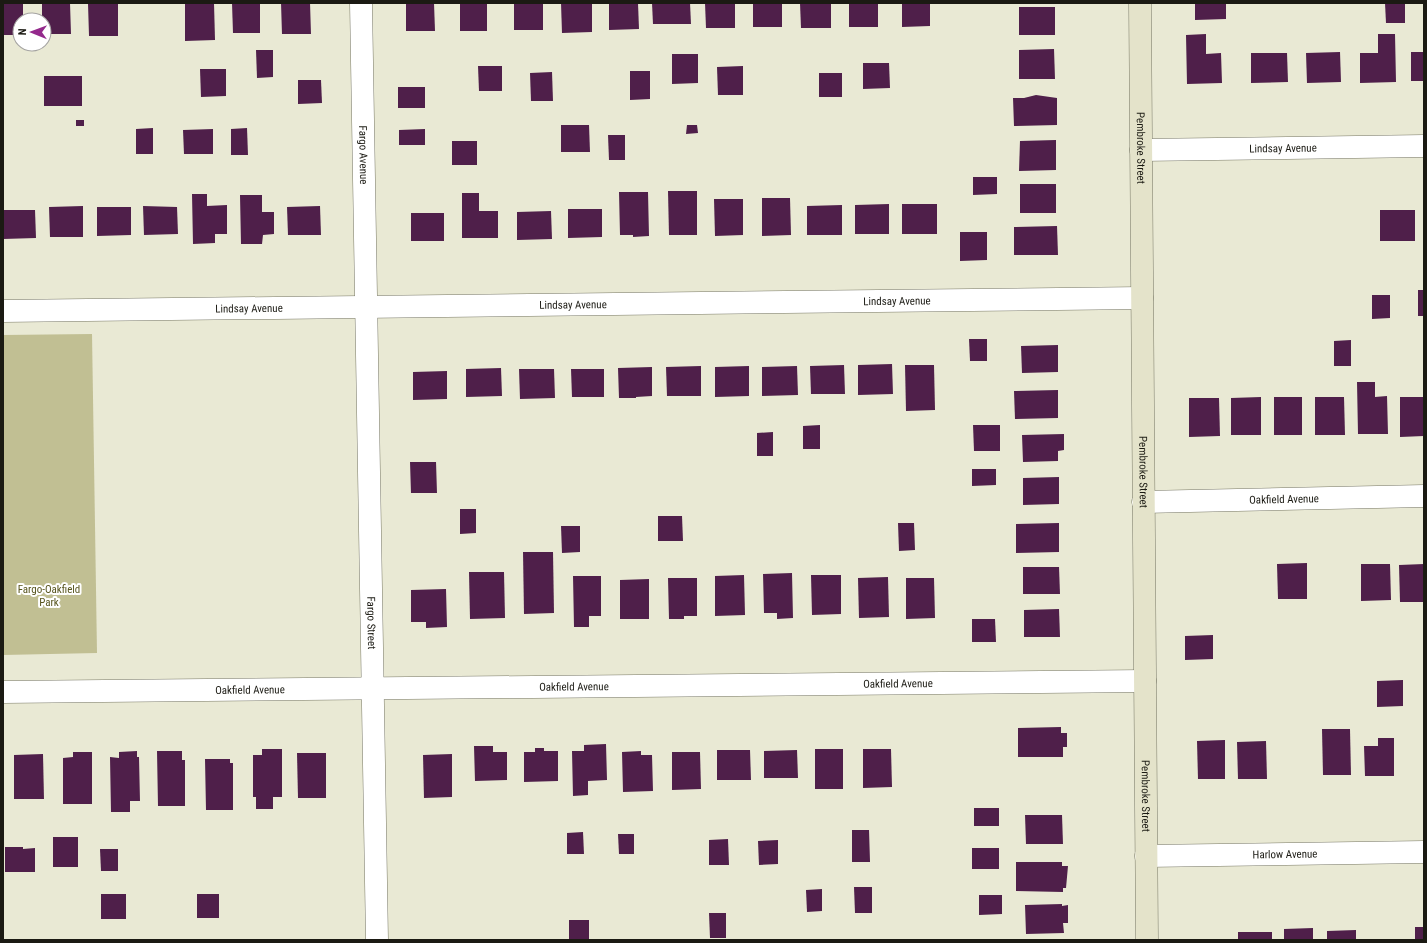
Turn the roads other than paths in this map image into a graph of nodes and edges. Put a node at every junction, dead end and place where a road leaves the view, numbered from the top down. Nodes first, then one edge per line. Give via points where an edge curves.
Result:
1 (361, 3) edge
2 (1140, 3) edge
3 (1424, 146) edge
4 (1141, 150) junction
5 (1142, 298) junction
6 (366, 306) junction
7 (3, 311) edge
8 (1424, 496) edge
9 (1144, 502) junction
10 (1145, 681) junction
11 (372, 688) junction
12 (3, 692) edge
13 (1424, 852) edge
14 (1146, 856) junction
15 (377, 940) edge
16 (1147, 940) edge

1 - 6 street, Fargo Avenue
2 - 4 street, Pembroke Street
3 - 4 street, Lindsay Avenue
4 - 5 street, Pembroke Street
5 - 6 street, Lindsay Avenue
5 - 9 street, Pembroke Street
6 - 7 street, Lindsay Avenue
6 - 11 street, Fargo Street
8 - 9 street, Oakfield Avenue
9 - 10 street, Pembroke Street
10 - 11 street, Oakfield Avenue
10 - 14 street, Pembroke Street
11 - 12 street, Oakfield Avenue
11 - 15 street, Fargo Street
13 - 14 street, Harlow Avenue
14 - 16 street, Pembroke Street

